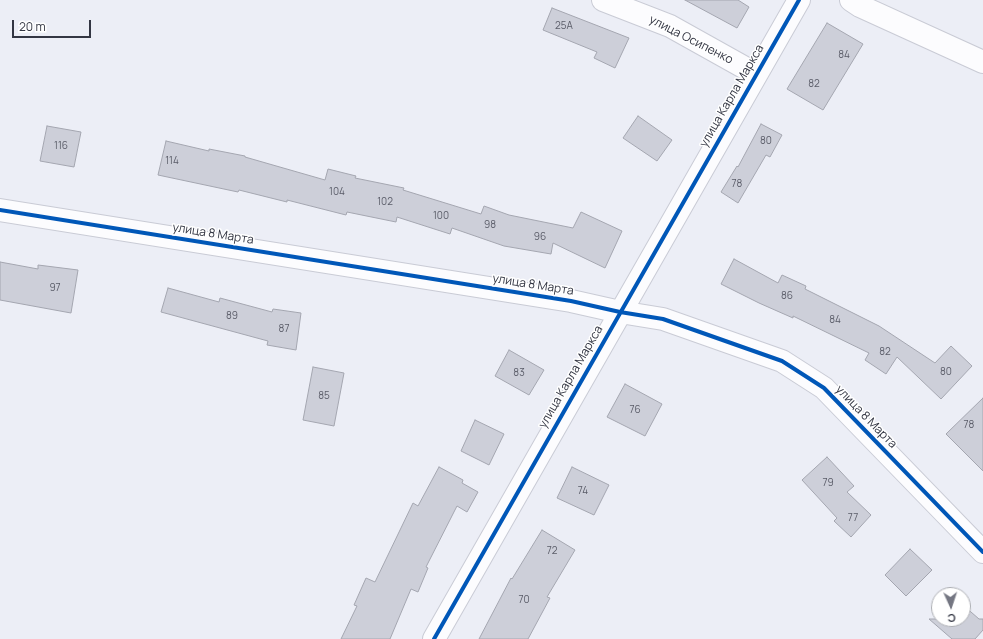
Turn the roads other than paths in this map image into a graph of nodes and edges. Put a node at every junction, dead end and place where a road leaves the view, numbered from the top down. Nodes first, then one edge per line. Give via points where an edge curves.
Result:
1 (603, 0) edge
2 (798, 0) edge
3 (851, 0) edge
4 (983, 62) edge
5 (756, 74) junction
6 (0, 210) edge
7 (620, 312) junction
8 (983, 552) edge
9 (434, 639) edge

1 - 5 street, улица Осипенко via 670,26
2 - 5 street, улица Карла Маркса
3 - 4 street
5 - 7 street, улица Карла Маркса
6 - 7 street, улица 8 Марта via 563,300
7 - 8 street, улица 8 Марта via 663,319 782,361 824,388
7 - 9 street, улица Карла Маркса

